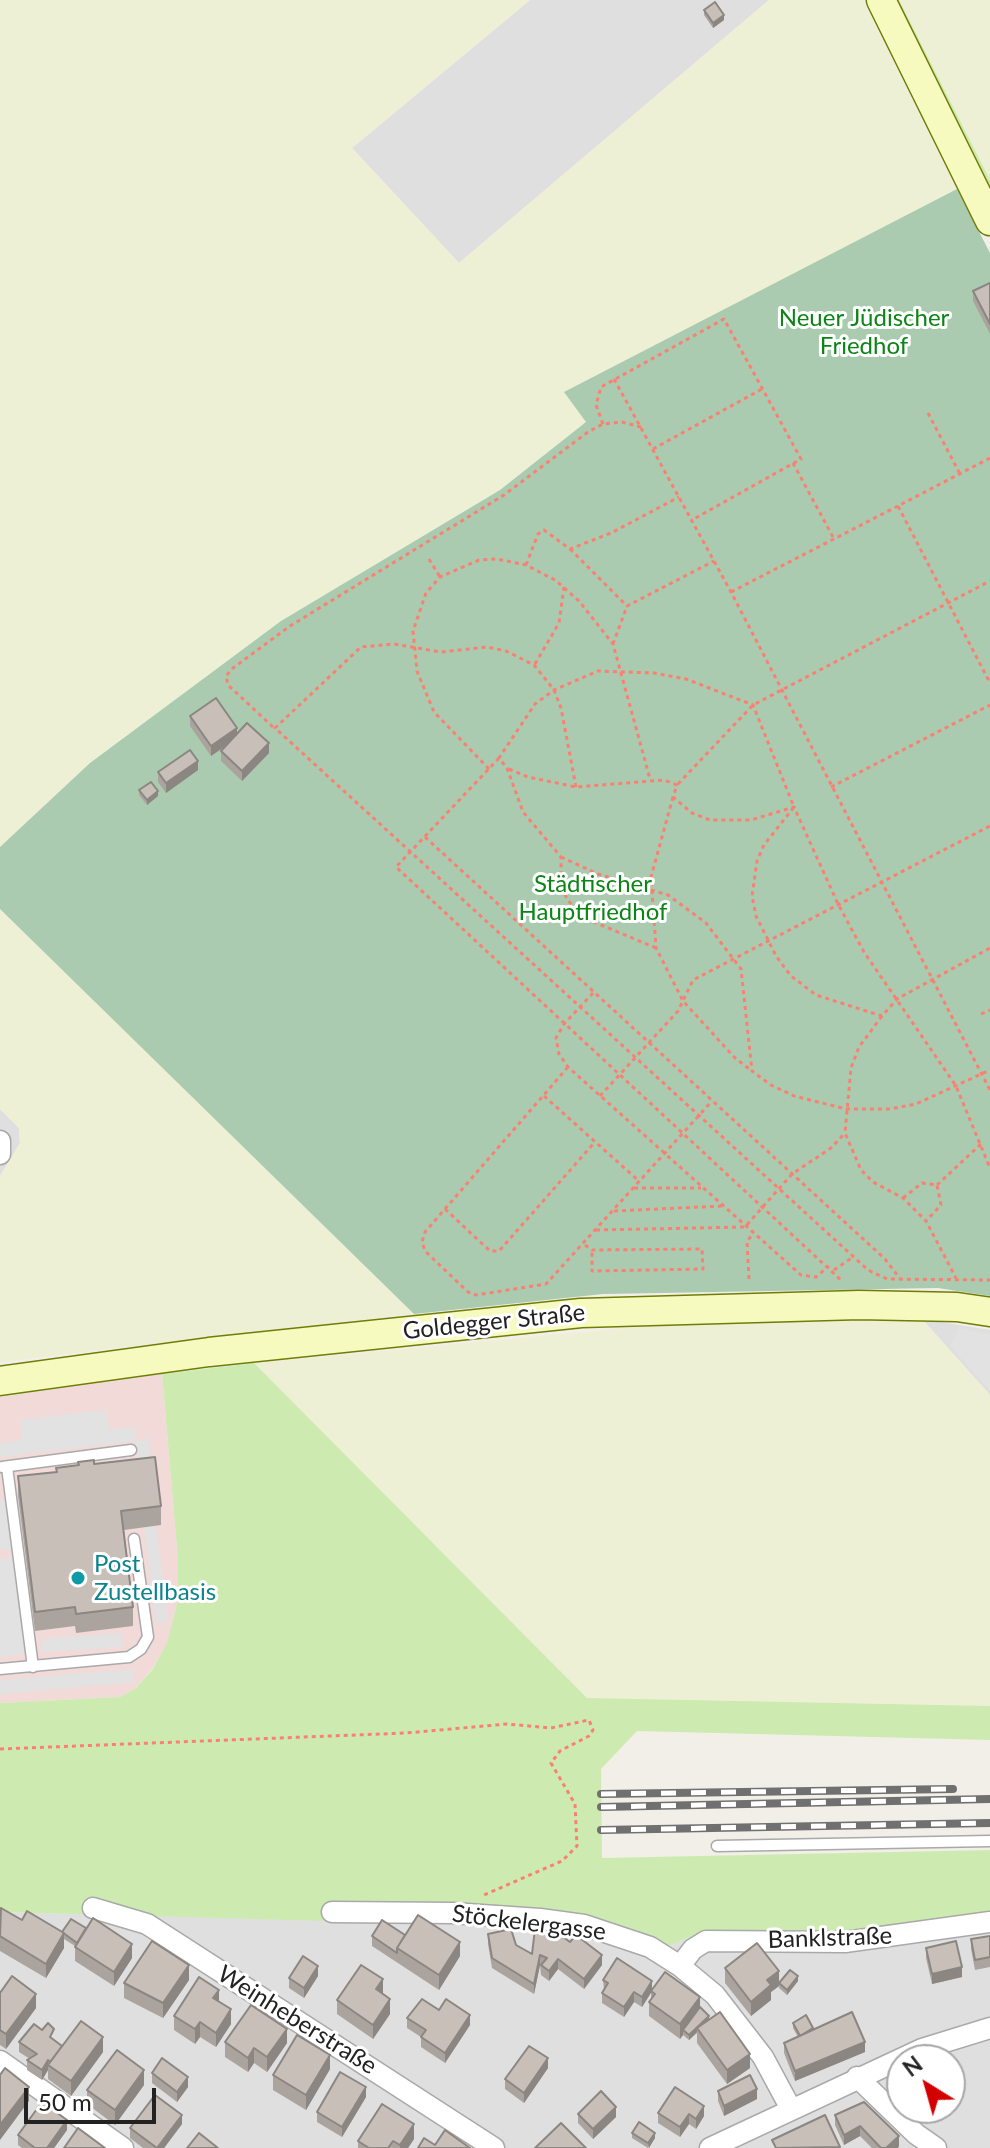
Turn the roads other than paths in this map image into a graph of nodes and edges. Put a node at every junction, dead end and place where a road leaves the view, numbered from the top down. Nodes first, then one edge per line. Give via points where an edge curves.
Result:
1 (881, 0) edge
2 (990, 221) edge
3 (0, 1141) edge
4 (0, 1154) edge
5 (990, 1312) edge
6 (0, 1381) edge
7 (131, 1450) dead end
8 (3, 1467) edge
9 (134, 1539) dead end
10 (33, 1667) junction
11 (0, 1669) edge
12 (990, 1841) edge
13 (717, 1846) dead end
14 (93, 1908) dead end
15 (332, 1912) dead end
16 (990, 1922) edge
17 (680, 1966) junction
18 (990, 2028) edge
19 (0, 2061) edge
20 (857, 2077) junction
21 (791, 2109) junction
22 (123, 2148) edge
23 (494, 2148) edge
24 (710, 2148) edge
25 (936, 2148) edge

1 - 2 street
3 - 4 street
5 - 6 street, Goldegger Straße via 859,1305 649,1309 209,1352
7 - 8 lane
8 - 10 lane
9 - 10 lane via 148,1637 141,1649 129,1657
10 - 11 lane
12 - 13 lane
14 - 23 street, Weinheberstraße via 147,1924
15 - 17 street, Stöckelergasse via 453,1913 584,1925 619,1934
16 - 17 street, Banklstraße via 845,1942 706,1941
17 - 21 street, Stöckelergasse via 741,2024
18 - 20 street
19 - 22 street
20 - 21 street
20 - 25 street
21 - 24 street

